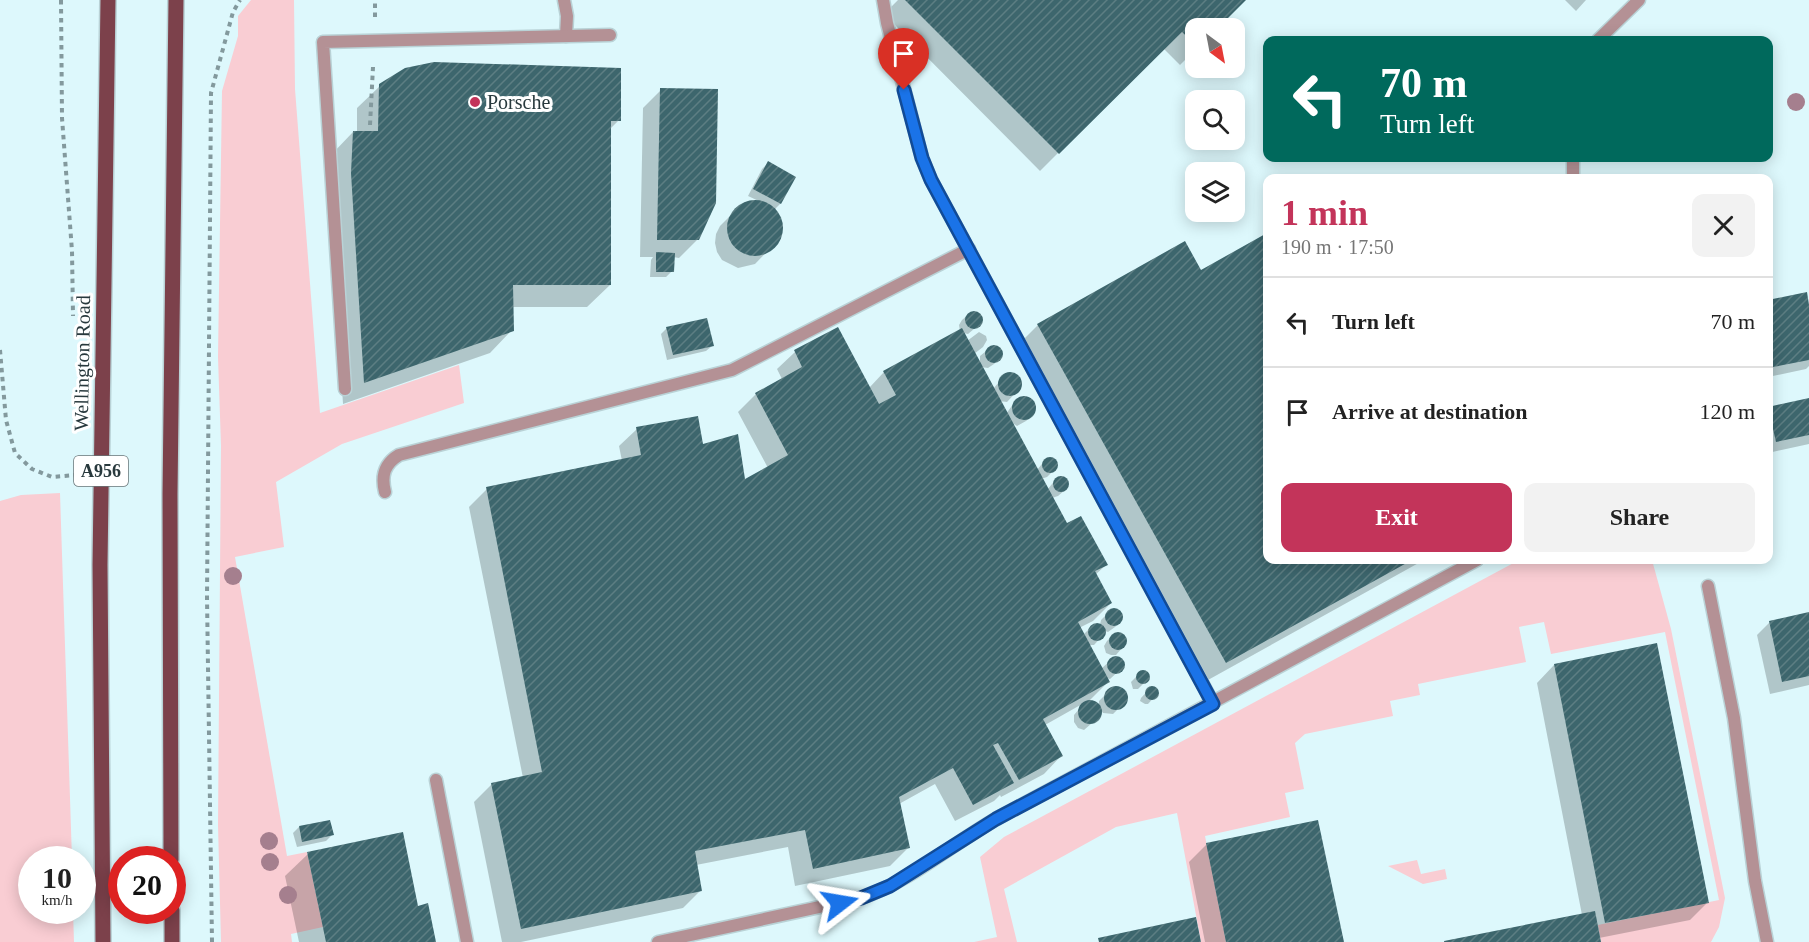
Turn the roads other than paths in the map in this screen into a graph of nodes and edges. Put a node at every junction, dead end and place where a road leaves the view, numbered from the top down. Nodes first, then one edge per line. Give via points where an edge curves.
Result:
1 (108, 0) edge
2 (176, 0) edge
3 (564, 0) edge
4 (883, 0) edge
5 (1639, 0) edge
6 (610, 35) dead end
7 (566, 36) junction
8 (1602, 36) edge
9 (969, 249) junction
10 (345, 389) dead end
11 (385, 492) dead end
12 (1470, 564) edge
13 (1708, 586) dead end
14 (1213, 704) junction
15 (436, 780) dead end
16 (171, 846) edge
17 (172, 924) edge
18 (103, 942) edge
19 (172, 942) edge
20 (467, 942) edge
21 (658, 942) edge
22 (1767, 942) edge

1 - 18 main road, Wellington Road / A956 via 101,470
2 - 16 main road via 170,494
3 - 7 lane
4 - 9 lane via 922,158
5 - 8 lane
6 - 7 lane
7 - 10 lane via 323,42
9 - 11 lane via 732,370 399,455 384,471
9 - 14 lane
12 - 14 lane
13 - 22 lane via 1734,718
14 - 21 lane via 996,819 876,893
15 - 20 lane
17 - 19 main road

